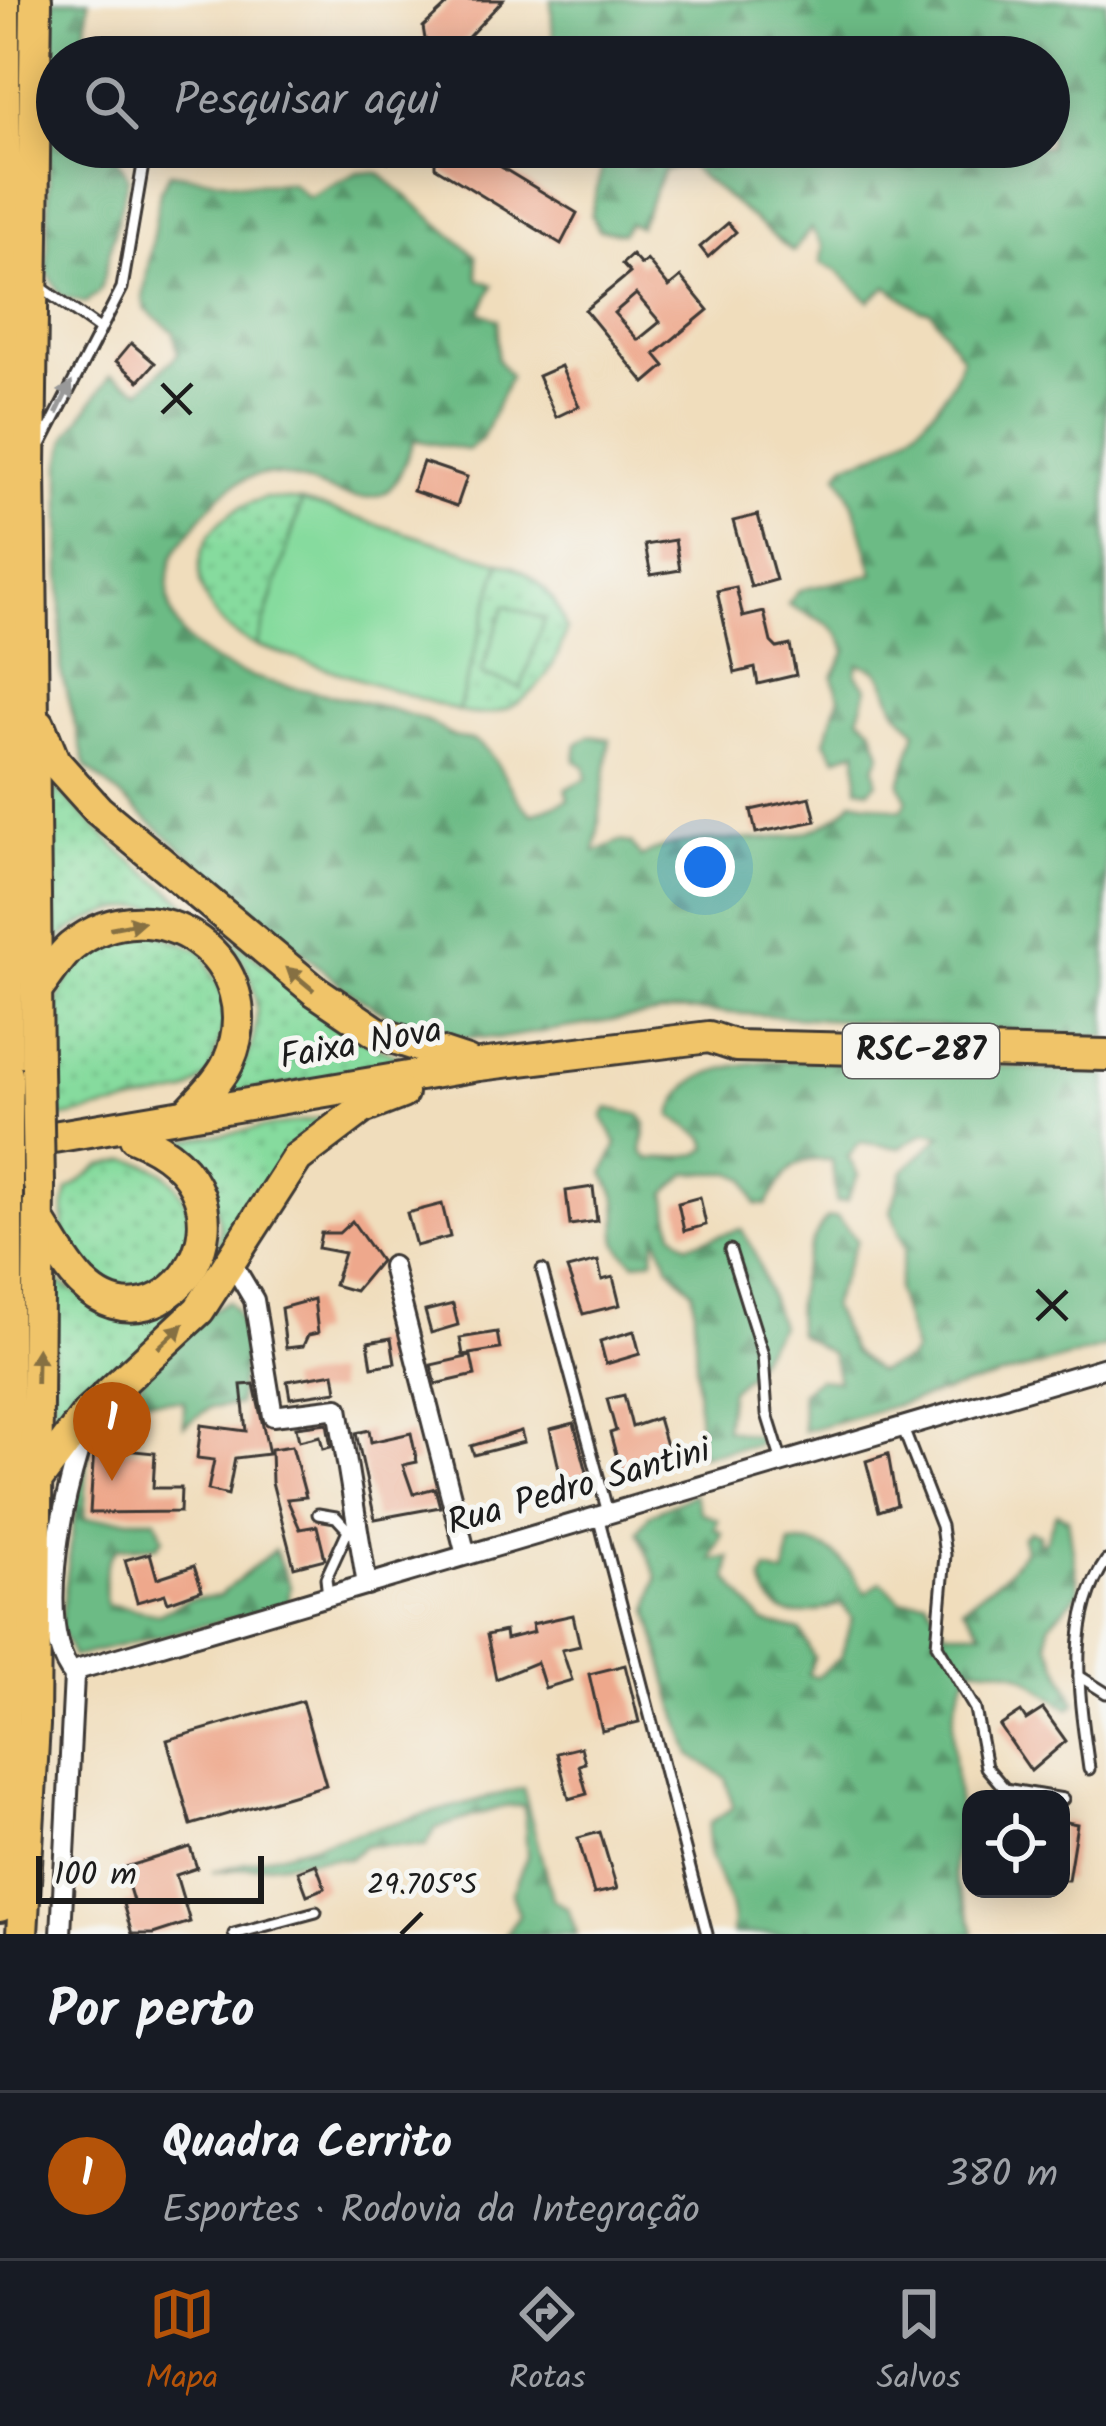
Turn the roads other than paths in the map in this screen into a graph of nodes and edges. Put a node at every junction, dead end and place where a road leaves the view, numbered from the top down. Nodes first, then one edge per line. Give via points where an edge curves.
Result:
1 (4, 0) edge
2 (36, 0) edge
3 (142, 168) edge
4 (36, 284) junction
5 (98, 328) junction
6 (30, 468) junction
7 (2, 660) edge
8 (33, 707) junction
9 (3, 875) edge
10 (36, 991) junction
11 (736, 1046) junction
12 (1106, 1055) edge
13 (479, 1065) junction
14 (22, 1070) junction
15 (402, 1094) junction
16 (187, 1114) junction
17 (135, 1137) junction
18 (0, 1146) edge
19 (0, 1159) edge
20 (39, 1221) junction
21 (730, 1250) dead end
22 (232, 1263) junction
23 (392, 1266) dead end
24 (542, 1270) dead end
25 (1102, 1374) edge
26 (902, 1426) junction
27 (79, 1450) dead end
28 (782, 1462) junction
29 (35, 1483) junction
30 (318, 1514) dead end
31 (603, 1515) junction
32 (466, 1556) junction
33 (1106, 1561) edge
34 (367, 1585) junction
35 (328, 1596) junction
36 (4, 1604) edge
37 (74, 1676) junction
38 (1079, 1676) junction
39 (1106, 1694) edge
40 (1090, 1768) dead end
41 (1005, 1790) edge
42 (2, 1808) edge
43 (0, 1906) edge
44 (316, 1912) dead end
45 (22, 1934) edge
46 (61, 1934) edge
47 (234, 1934) edge
48 (707, 1934) edge

1 - 7 highway
2 - 4 highway
3 - 5 lane via 122,288
4 - 5 lane
4 - 6 highway
6 -> 5 lane
6 - 8 highway
7 - 9 highway
8 - 10 highway
13 -> 8 highway via 397,1042 314,991 98,809 54,761
9 - 14 highway
10 - 14 highway
10 -> 16 highway via 71,947 125,923 169,924 199,940 236,994 235,1042 227,1065
11 - 12 highway, Faixa Nova / RSC-287
11 - 13 highway, Faixa Nova / RSC-287 via 709,1037
11 - 15 highway, Faixa Nova / RSC-287
13 - 16 highway, Faixa Nova / RSC-287
14 - 20 highway, bridge
14 - 36 highway, bridge via 7,1200
15 - 17 highway, Faixa Nova / RSC-287
15 - 22 highway via 363,1108 297,1158
16 - 18 highway, Faixa Nova / RSC-287
17 - 19 highway, Faixa Nova / RSC-287
17 - 20 highway via 176,1159 204,1199 200,1252 174,1288 144,1305 101,1297 82,1284
29 -> 20 highway
21 - 28 lane via 763,1355 767,1414
29 -> 22 highway via 87,1414 200,1310
22 - 34 street via 254,1300 273,1416 338,1408
23 - 32 street
24 - 31 lane
25 - 26 street, Rua Pedro Santini
26 - 28 street, Rua Pedro Santini
26 - 41 lane via 946,1555 937,1646 975,1709 986,1767
27 - 37 street via 58,1546 54,1641
28 - 31 street, Rua Pedro Santini
29 - 45 highway
30 - 35 lane via 336,1516 348,1530 326,1578
31 - 32 street, Rua Pedro Santini
31 - 48 lane
32 - 34 street, Rua Pedro Santini
33 - 38 lane via 1081,1622
34 - 35 street, Rua Pedro Santini
35 - 37 street, Rua Pedro Santini
36 - 42 highway
37 - 46 street
38 - 39 lane
38 - 40 lane
42 - 43 highway
44 - 47 lane

